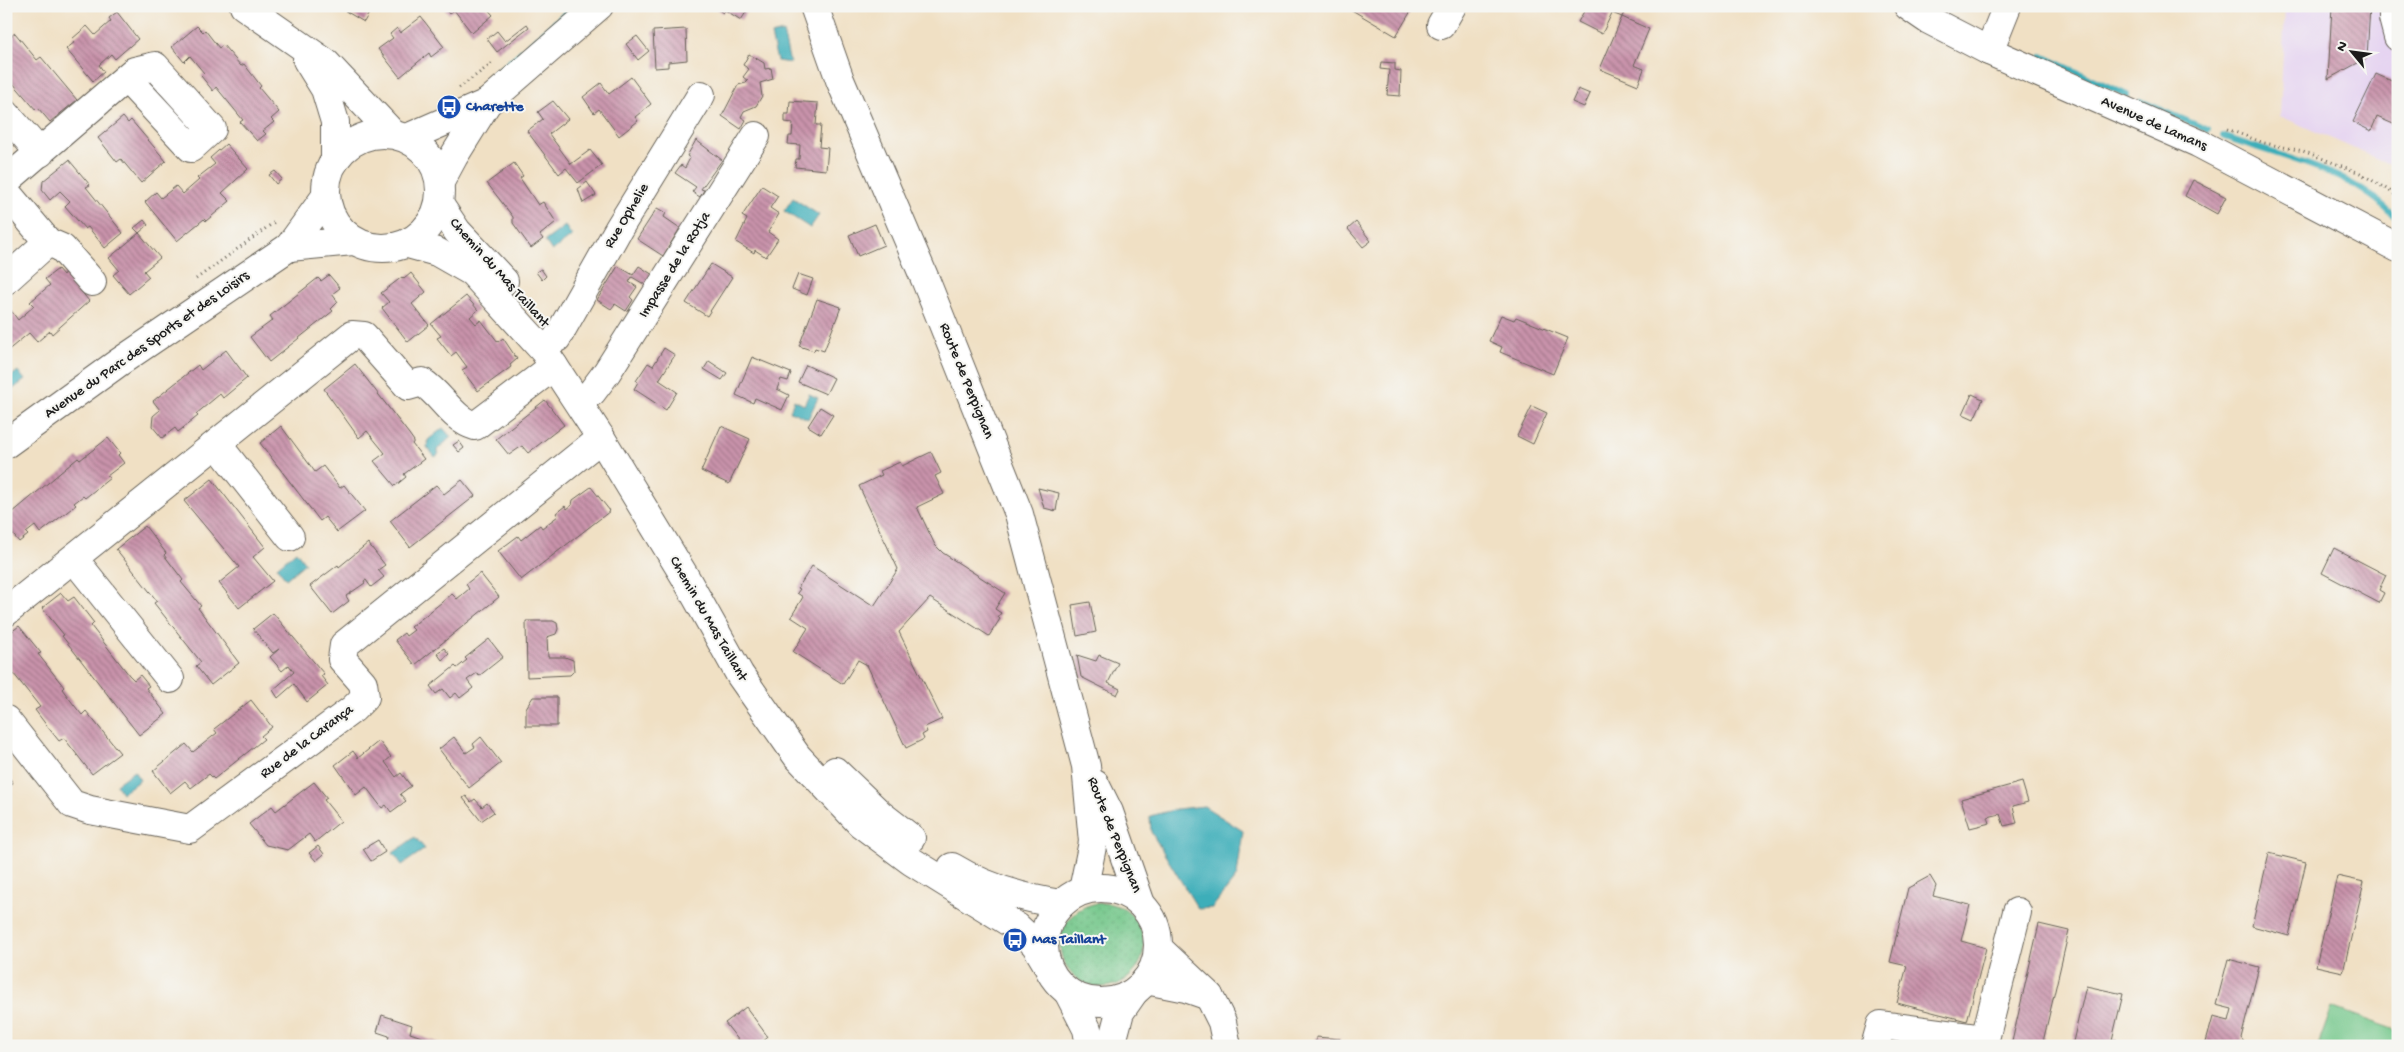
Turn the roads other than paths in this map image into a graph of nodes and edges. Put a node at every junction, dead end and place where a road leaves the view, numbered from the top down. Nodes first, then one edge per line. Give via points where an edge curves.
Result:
1 (244, 6) edge
2 (599, 6) edge
3 (814, 6) edge
4 (1908, 6) edge
5 (2007, 6) edge
6 (2393, 6) edge
7 (2398, 37) edge
8 (299, 45) junction
9 (1989, 51) junction
10 (126, 78) dead end
11 (701, 95) dead end
12 (487, 103) junction
13 (6, 114) edge
14 (400, 136) junction
15 (756, 136) dead end
16 (40, 153) junction
17 (335, 161) junction
18 (6, 181) edge
19 (6, 192) edge
20 (440, 193) junction
21 (326, 196) junction
22 (353, 241) junction
23 (48, 242) junction
24 (408, 244) junction
25 (289, 247) junction
26 (2398, 248) edge
27 (6, 280) edge
28 (92, 282) dead end
29 (557, 338) junction
30 (554, 366) junction
31 (592, 392) junction
32 (601, 438) junction
33 (6, 444) edge
34 (217, 444) junction
35 (290, 537) dead end
36 (74, 559) junction
37 (6, 612) edge
38 (170, 679) dead end
39 (6, 720) edge
40 (1086, 766) junction
41 (1072, 897) junction
42 (1142, 904) junction
43 (2017, 912) dead end
44 (1158, 948) junction
45 (1047, 964) junction
46 (1140, 986) junction
47 (1068, 992) junction
48 (1209, 996) junction
49 (1987, 1042) edge
50 (1090, 1046) edge
51 (1111, 1046) edge
52 (1227, 1046) edge
53 (1875, 1046) edge

1 - 8 main road
2 - 12 main road
3 - 40 main road, Route de Perpignan via 840,80 926,279 1019,514
4 - 9 main road, Avenue de Lamans
5 - 9 main road
6 - 7 main road
8 - 14 main road via 326,63
8 - 17 main road via 326,89 335,122
9 - 26 main road, Avenue de Lamans via 2198,143
10 - 16 main road
11 - 29 main road, Rue Ophelie via 619,228
12 - 14 main road
12 - 20 main road via 454,156
13 - 16 main road
14 - 17 main road via 376,134 360,139
14 - 20 main road via 422,149 434,164
15 - 31 main road, Impasse de la Rotja via 608,372
16 - 18 main road
17 - 21 main road via 327,178
19 - 23 main road
20 - 24 main road via 433,220
20 - 29 main road, Chemin du Mas Taillant via 457,231
21 - 22 main road via 330,214 339,229
21 - 25 main road, Avenue du Parc des Sports et des Loisirs
22 - 24 main road via 371,248 390,249
22 - 25 main road, Avenue du Parc des Sports et des Loisirs
23 - 27 main road
23 - 28 main road via 62,248
24 - 30 main road, Chemin du Mas Taillant via 437,252 472,272
25 - 33 main road, Avenue du Parc des Sports et des Loisirs
29 - 31 main road, Chemin du Mas Taillant
30 - 32 main road, Chemin du Mas Taillant
30 - 34 main road via 475,426 464,423 434,390 422,382 408,386 364,336 352,336
31 - 41 main road, Chemin du Mas Taillant via 762,675 801,733 835,771 880,814 931,854 975,881 1033,900
32 - 39 main road, Rue de la Carança via 344,645 342,659 363,683 365,697 190,829 72,804
32 - 45 main road, Chemin du Mas Taillant via 740,675 797,756 860,823 911,861 1017,927 1035,944
34 - 35 main road
34 - 36 main road
36 - 37 main road
36 - 38 main road
40 - 41 main road, Route de Perpignan via 1093,842
40 - 42 main road, Route de Perpignan via 1108,812
41 - 42 main road via 1098,888 1114,889
41 - 45 main road via 1051,916 1045,931
42 - 44 main road via 1157,932
43 - 49 main road
44 - 46 main road via 1154,965
44 - 48 main road
45 - 47 main road via 1055,980
46 - 47 main road via 1118,999 1101,1002 1084,1000
46 - 48 main road via 1186,988
46 - 51 main road via 1120,1012
47 - 50 main road via 1087,1029
48 - 52 main road via 1222,1022
49 - 53 main road via 1881,1025

